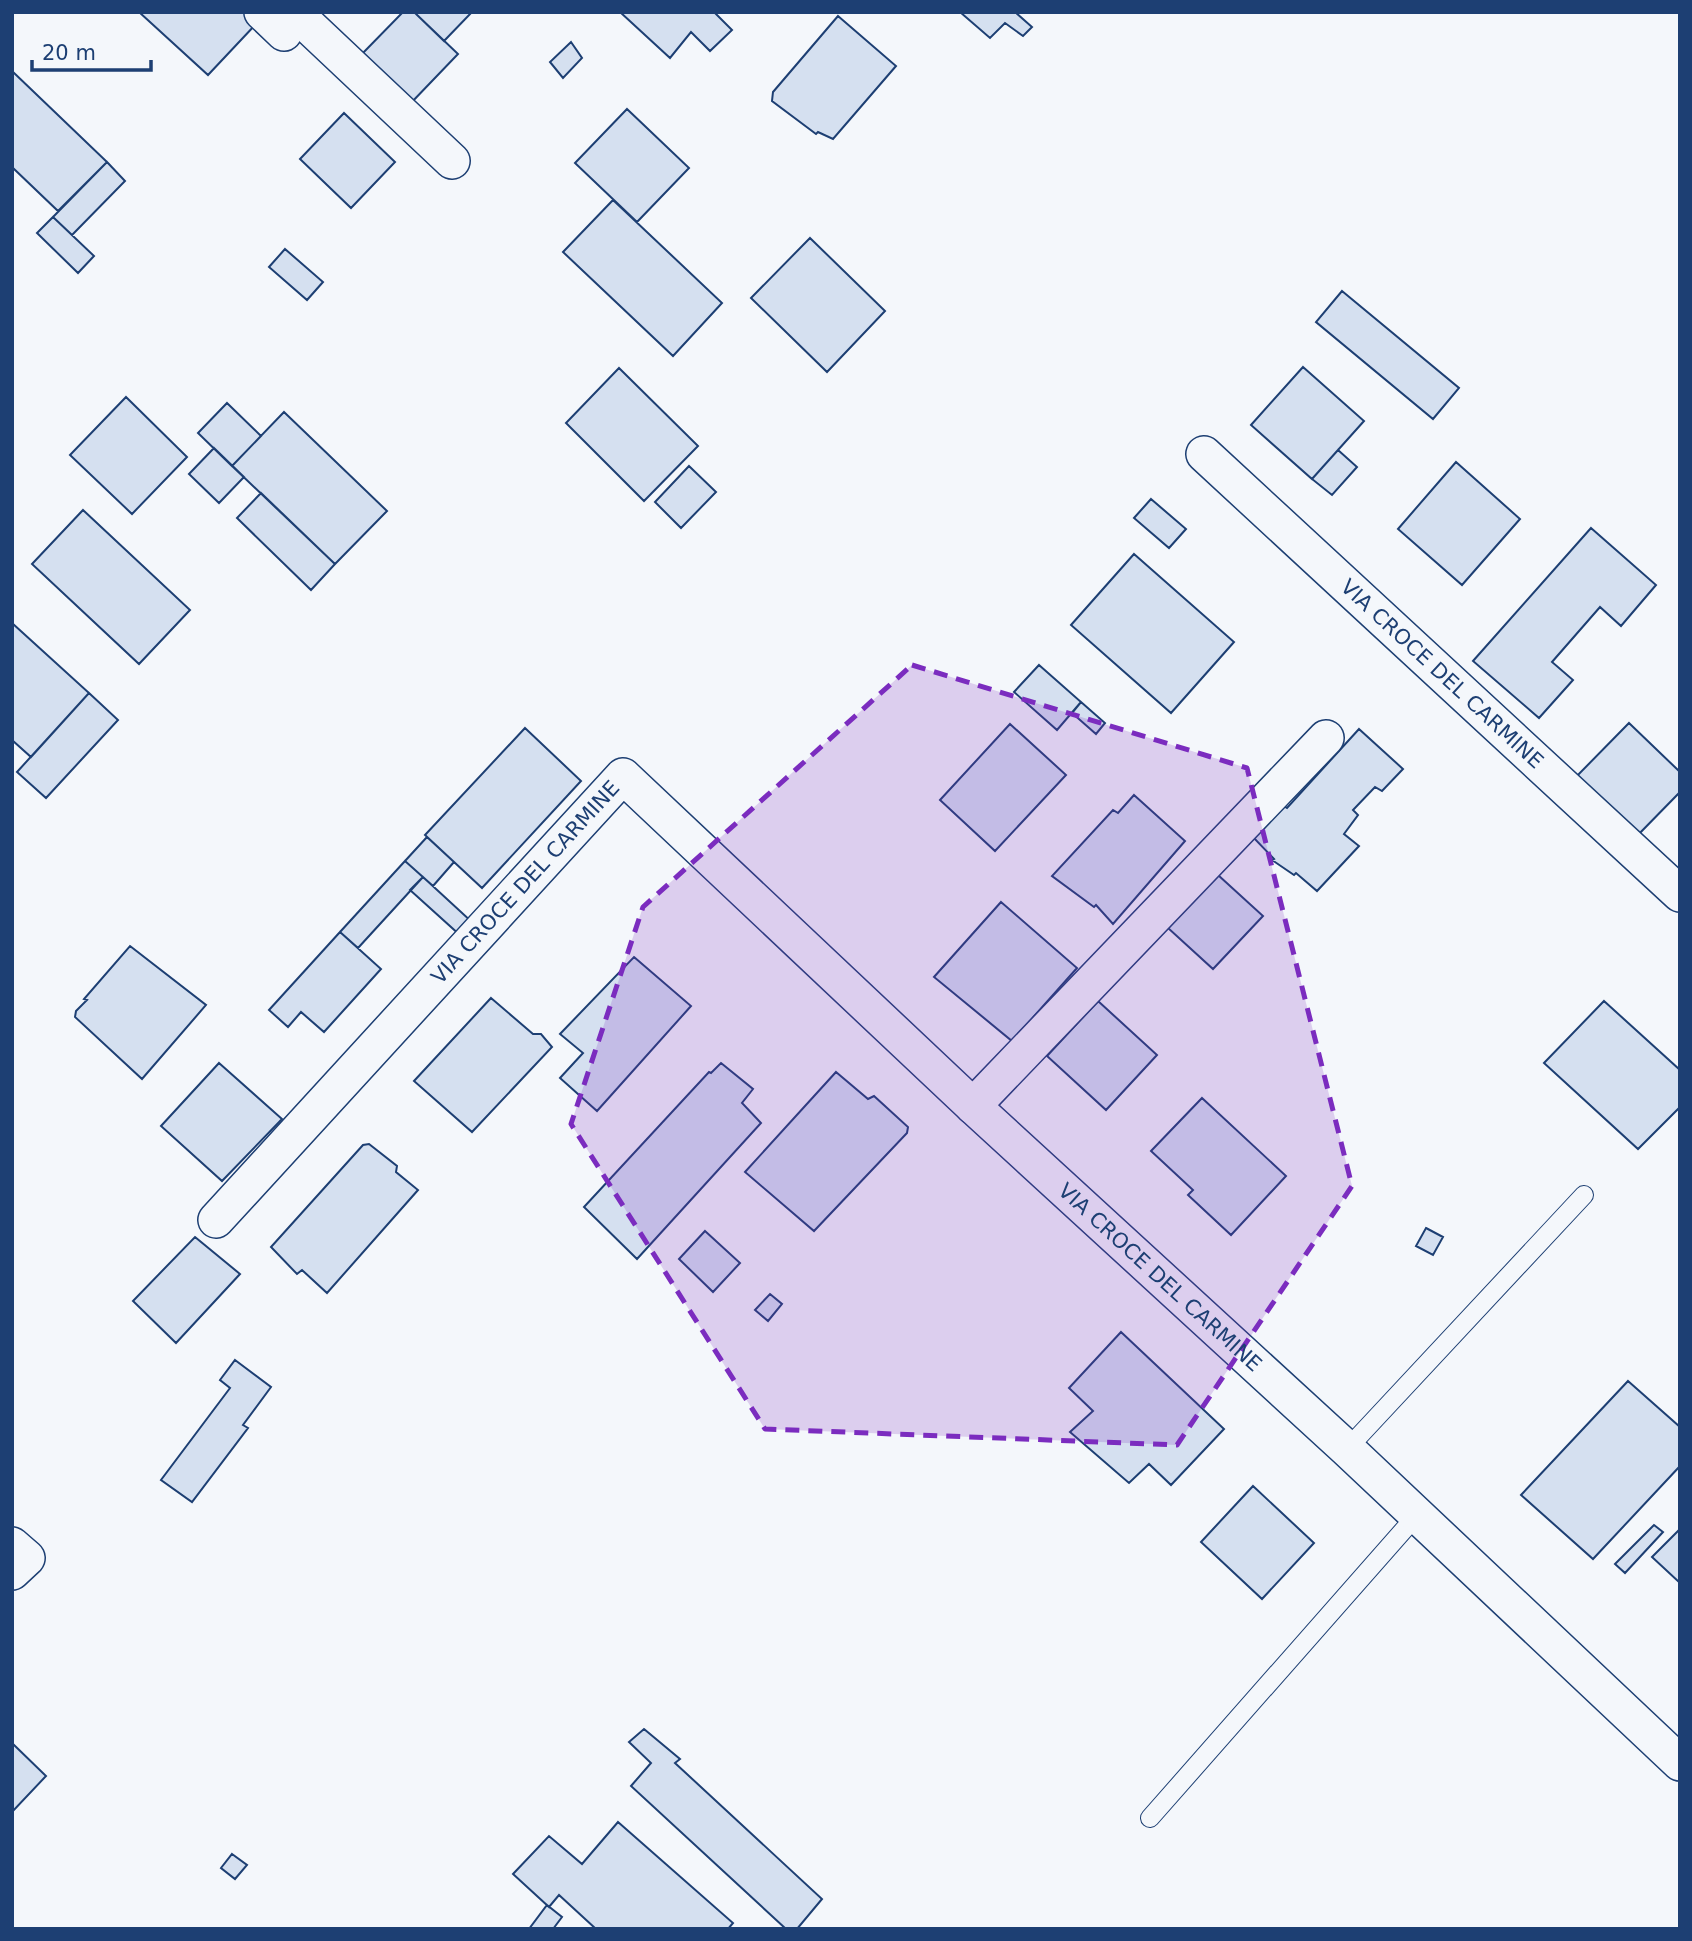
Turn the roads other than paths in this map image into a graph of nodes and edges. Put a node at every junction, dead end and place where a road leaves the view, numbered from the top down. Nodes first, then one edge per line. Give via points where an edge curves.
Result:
1 (280, 19) edge
2 (452, 161) dead end
3 (1203, 454) dead end
4 (1326, 738) dead end
5 (1680, 894) edge
6 (973, 1107) junction
7 (1584, 1195) dead end
8 (216, 1220) dead end
9 (1347, 1449) junction
10 (1416, 1516) junction
11 (12, 1545) edge
12 (12, 1572) edge
13 (1680, 1763) edge
14 (1150, 1818) dead end

1 - 2 street
3 - 5 street, VIA CROCE DEL CARMINE
4 - 6 street
6 - 8 street, VIA CROCE DEL CARMINE via 623,776
6 - 9 street, VIA CROCE DEL CARMINE
7 - 9 lane
9 - 10 street, VIA CROCE DEL CARMINE
10 - 13 street, VIA CROCE DEL CARMINE
10 - 14 lane
11 - 12 street via 27,1558

